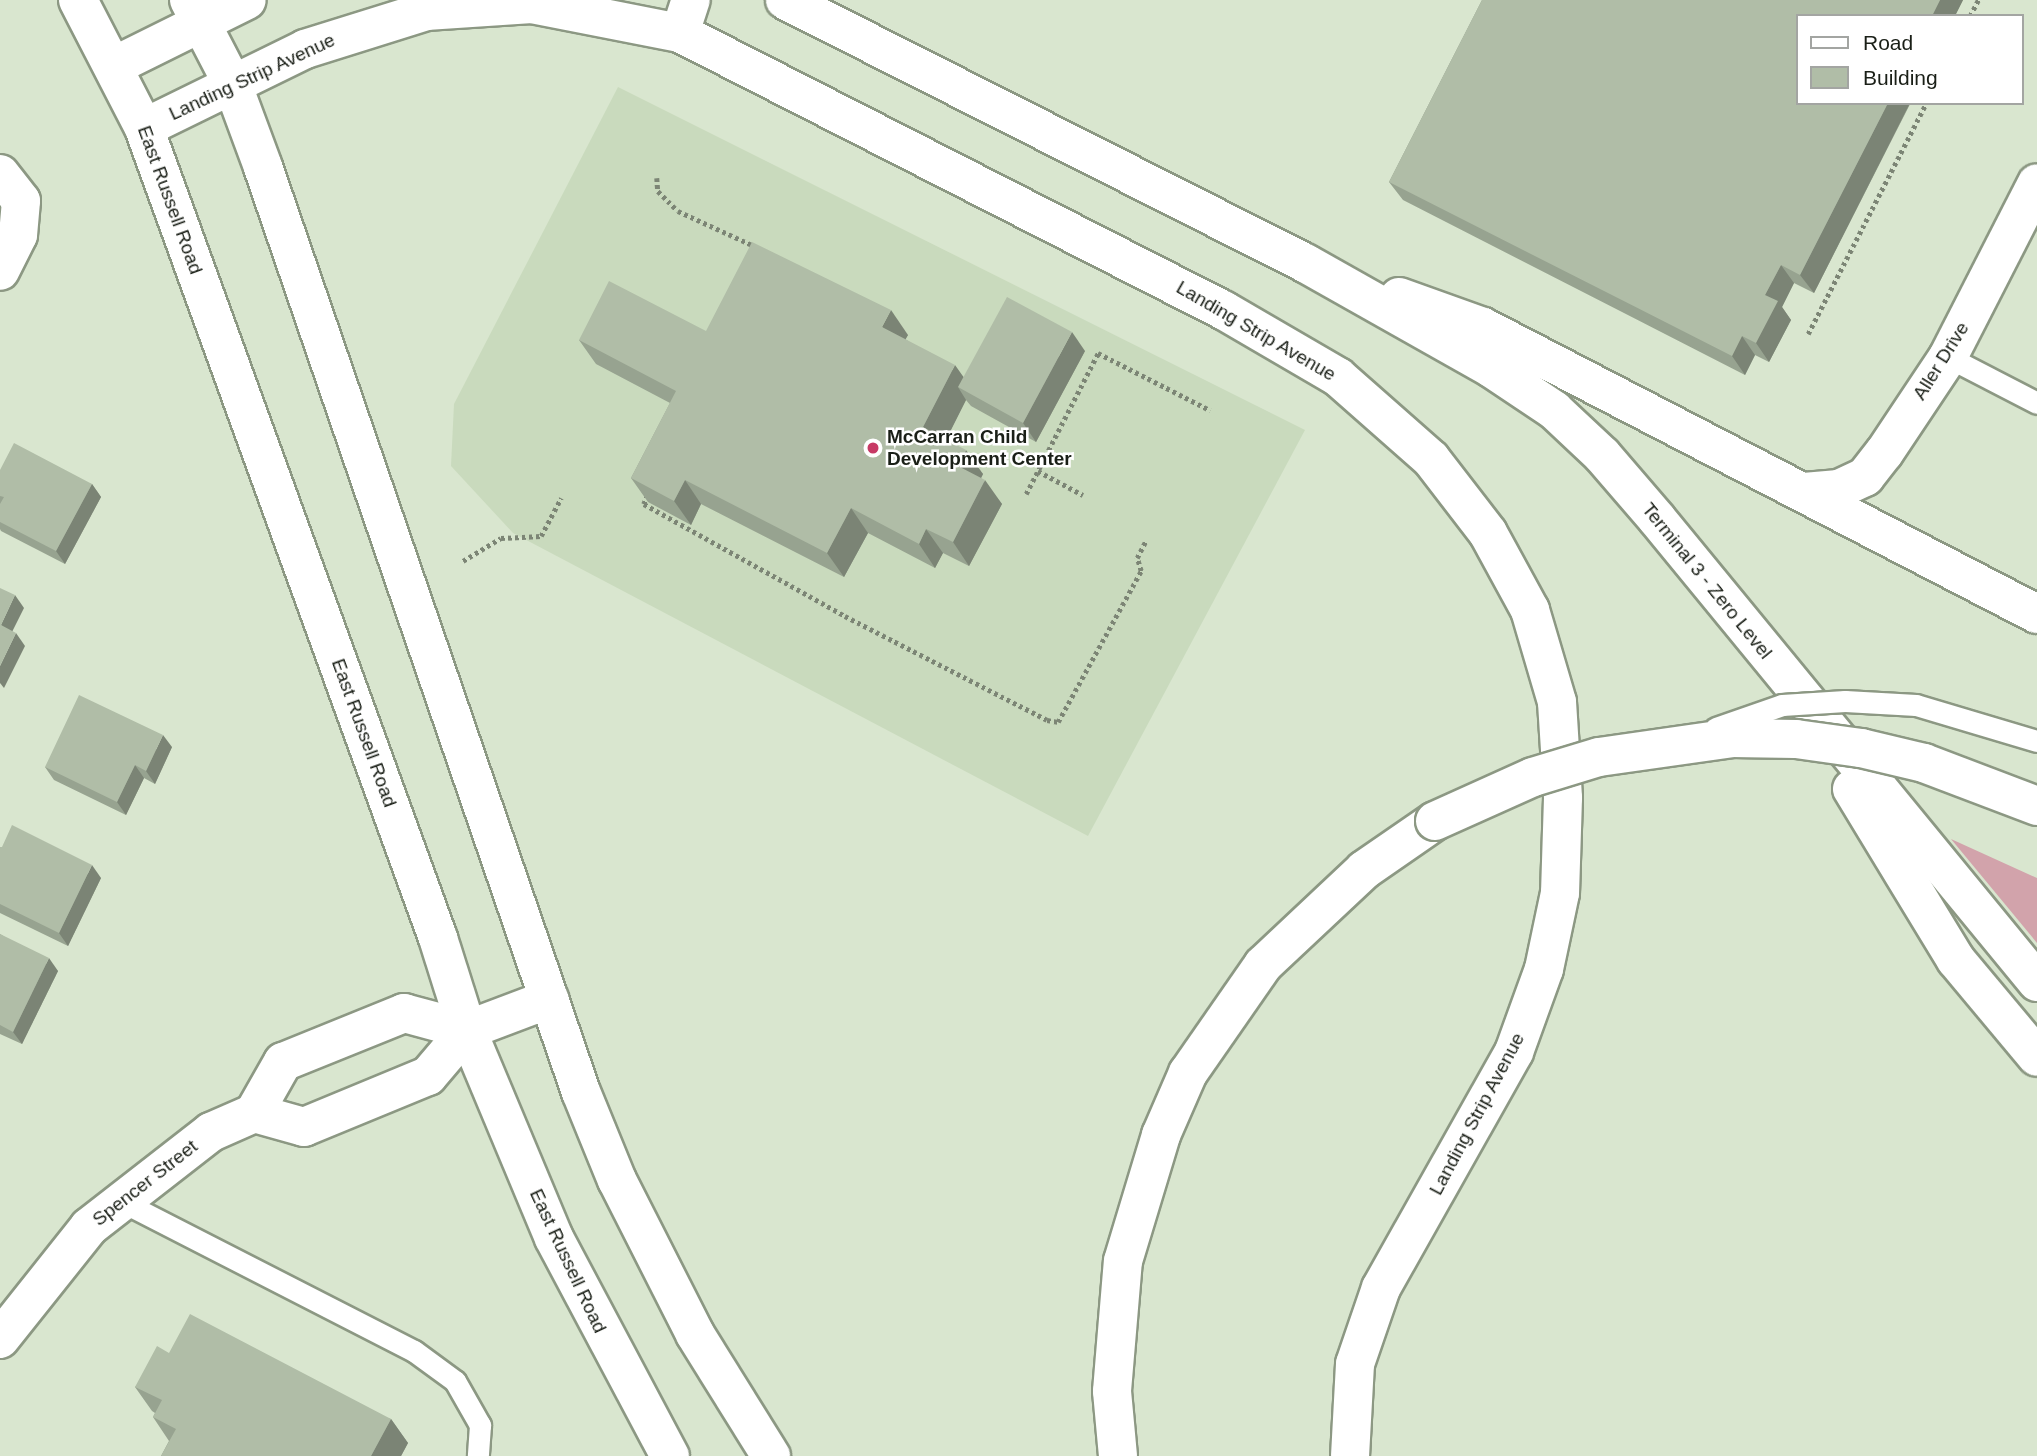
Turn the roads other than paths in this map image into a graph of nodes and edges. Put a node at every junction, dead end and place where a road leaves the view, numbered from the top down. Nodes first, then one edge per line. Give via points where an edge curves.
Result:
1 (78, 0) edge
2 (247, 0) edge
3 (785, 0) edge
4 (195, 11) edge
5 (686, 17) edge
6 (114, 66) junction
7 (232, 83) junction
8 (144, 128) junction
9 (2037, 184) edge
10 (11, 187) edge
11 (1305, 263) junction
12 (0, 271) edge
13 (1948, 356) junction
14 (2037, 403) edge
15 (1804, 492) junction
16 (2037, 614) edge
17 (1785, 679) junction
18 (2037, 741) edge
19 (1667, 745) junction
20 (2037, 806) edge
21 (2037, 982) edge
22 (549, 999) junction
23 (467, 1030) junction
24 (2037, 1057) edge
25 (254, 1113) junction
26 (119, 1200) junction
27 (0, 1339) edge
28 (478, 1456) edge
29 (670, 1456) edge
30 (771, 1456) edge
31 (1118, 1456) edge
32 (1350, 1456) edge

1 - 6 main road, East Russell Road
2 - 4 main road
3 - 11 main road
4 - 6 main road
4 - 7 main road
5 - 7 main road, Landing Strip Avenue via 532,4 426,11 335,37
5 - 32 main road, Landing Strip Avenue via 1338,377 1431,459 1488,533 1530,610 1557,702 1563,798 1560,893 1544,969 1514,1052 1381,1288 1355,1364
6 - 8 main road, East Russell Road
7 - 8 main road, Landing Strip Avenue
7 - 22 main road
8 - 23 main road, East Russell Road via 438,938
9 - 13 main road, Aller Drive
10 - 12 main road via 18,235
11 - 15 main road via 1483,327
11 - 17 main road, Terminal 3 - Zero Level via 1516,383 1568,422 1635,492
13 - 14 lane
13 - 15 main road, Aller Drive via 1865,477 1839,489
15 - 16 main road
17 - 21 main road, Terminal 3 - Zero Level
17 - 24 main road via 1956,960
18 - 19 lane, bridge via 1916,705 1845,701 1782,705
19 - 20 main road, bridge via 1732,738 1796,739 1861,748 1924,763
19 - 31 main road, bridge via 1599,757 1533,776 1435,821 1364,870 1263,965 1188,1073 1157,1147 1123,1261 1112,1391
22 - 23 main road
22 - 30 main road via 617,1180 695,1334
23 - 25 main road via 428,1076 304,1127
23 - 25 main road via 404,1013 283,1062
23 - 29 main road, East Russell Road via 554,1238
25 - 26 main road, Spencer Street via 211,1132
26 - 27 main road, Spencer Street via 89,1227
26 - 28 lane via 414,1351 455,1381 480,1424

